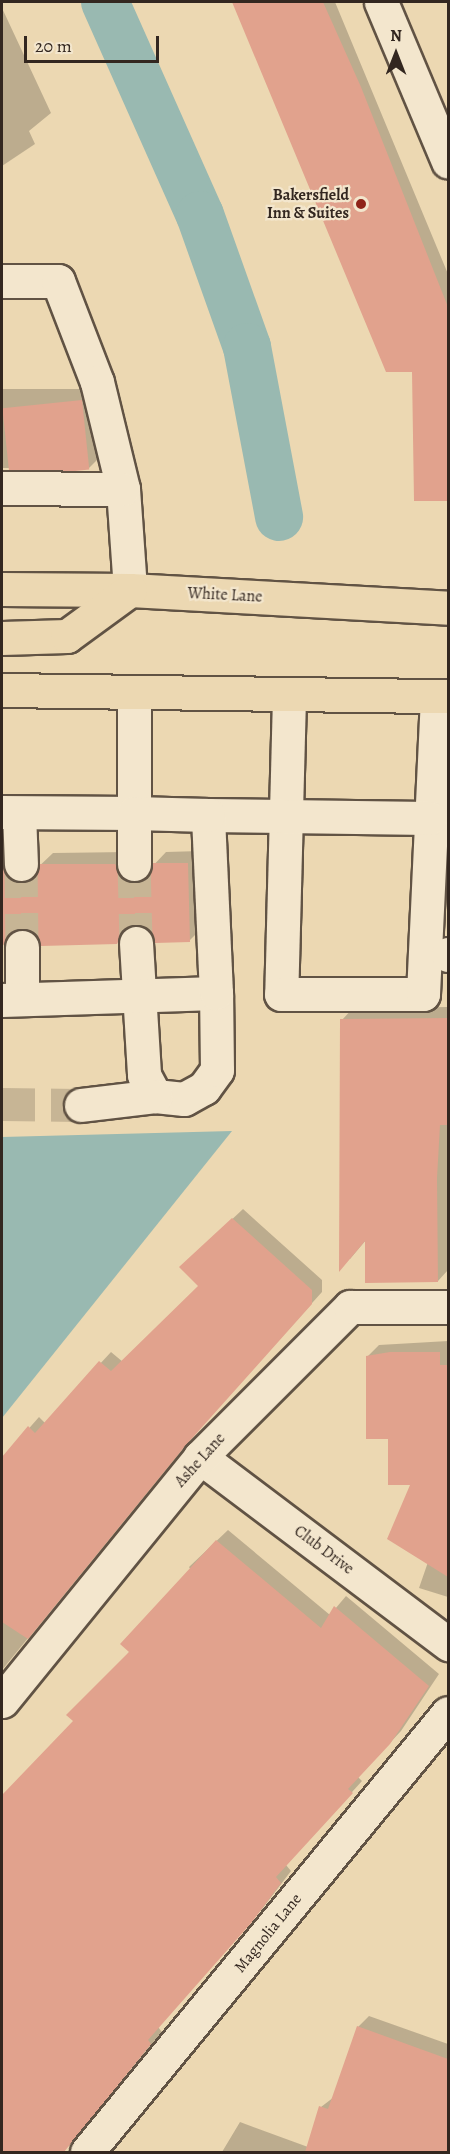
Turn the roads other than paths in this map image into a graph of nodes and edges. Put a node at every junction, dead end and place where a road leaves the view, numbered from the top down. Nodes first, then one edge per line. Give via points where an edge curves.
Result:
1 (381, 2) edge
2 (448, 160) edge
3 (2, 281) edge
4 (2, 488) edge
5 (123, 489) junction
6 (2, 589) edge
7 (130, 590) junction
8 (448, 608) edge
9 (2, 638) edge
10 (2, 690) edge
11 (134, 694) junction
12 (443, 696) edge
13 (289, 697) junction
14 (440, 785) edge
15 (10, 813) edge
16 (134, 813) junction
17 (208, 815) junction
18 (285, 815) junction
19 (430, 818) junction
20 (21, 864) tunnel mouth
21 (135, 864) tunnel mouth
22 (427, 892) junction
23 (136, 943) tunnel mouth
24 (22, 947) tunnel mouth
25 (448, 954) edge
26 (216, 993) junction
27 (139, 995) junction
28 (12, 999) edge
29 (155, 1096) junction
30 (81, 1105) tunnel mouth
31 (448, 1307) edge
32 (200, 1457) junction
33 (448, 1644) edge
34 (2, 1701) edge
35 (448, 1713) edge
36 (87, 2152) edge

1 - 2 lane
3 - 5 lane via 58,281 97,381
4 - 5 lane
5 - 7 lane
6 - 7 main road, White Lane
7 - 8 main road, White Lane
7 - 9 main road via 67,636
10 - 11 main road
11 - 13 main road
11 - 16 lane
12 - 13 main road
12 - 14 lane
13 - 18 lane
14 - 19 lane
15 - 16 lane
15 - 20 lane
16 - 17 lane
16 - 21 lane
17 - 18 lane
17 - 26 lane
18 - 19 lane
18 - 22 lane via 280,994 423,994
19 - 22 lane
22 - 25 lane
23 - 27 lane
24 - 28 lane
26 - 27 lane
26 - 29 lane via 217,1070 204,1088 184,1099
27 - 28 lane
27 - 29 lane via 144,1075
29 - 30 lane
31 - 32 lane, Ashe Lane via 350,1307
32 - 33 lane, Club Drive
32 - 34 lane, Ashe Lane
35 - 36 lane, Magnolia Lane

